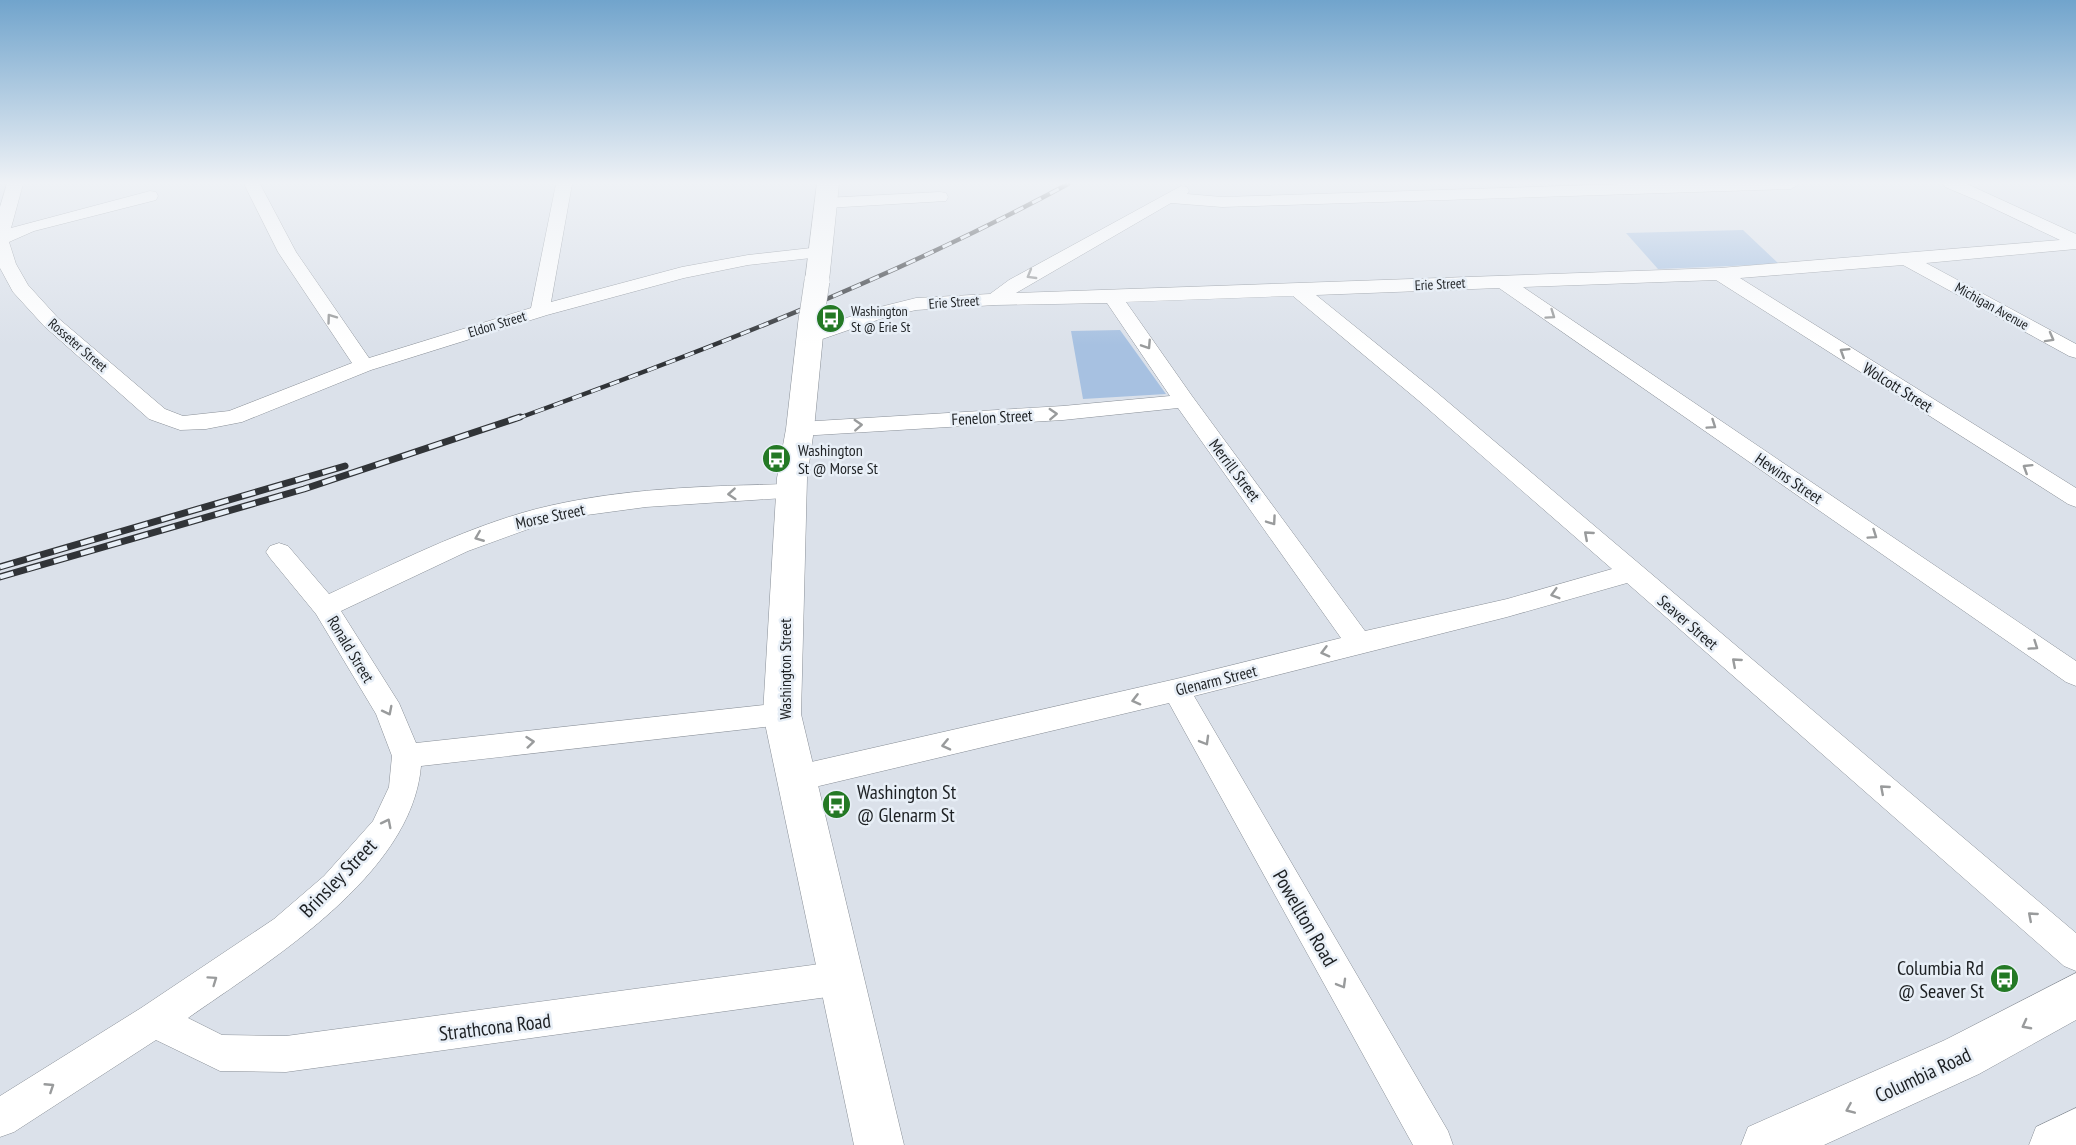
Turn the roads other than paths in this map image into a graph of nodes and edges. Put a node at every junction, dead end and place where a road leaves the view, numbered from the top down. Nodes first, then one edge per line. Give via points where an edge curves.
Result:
1 (280, 237) edge
2 (554, 237) edge
3 (821, 237) edge
4 (1098, 237) edge
5 (0, 239) edge
6 (2076, 242) edge
7 (819, 252) junction
8 (1907, 260) junction
9 (1720, 274) junction
10 (1503, 282) junction
11 (1299, 291) junction
12 (1113, 297) junction
13 (995, 298) junction
14 (540, 311) junction
15 (810, 326) junction
16 (2076, 352) edge
17 (364, 366) junction
18 (1184, 401) junction
19 (183, 423) joint
20 (800, 429) junction
21 (791, 492) junction
22 (2076, 499) edge
23 (279, 552) dead end
24 (1631, 573) junction
25 (325, 607) junction
26 (1359, 643) junction
27 (2076, 675) edge
28 (1176, 690) junction
29 (782, 714) junction
30 (407, 756) junction
31 (798, 778) junction
32 (2076, 954) edge
33 (842, 978) junction
34 (2076, 995) edge
35 (154, 1020) junction
36 (0, 1118) edge
37 (2076, 1133) edge
38 (879, 1145) edge
39 (1434, 1145) edge
40 (1766, 1145) edge
41 (2054, 1145) edge

17 -> 1 street
2 - 14 street
3 - 7 main road, Washington Street
4 -> 13 street
5 - 19 street, Rosseter Street via 20,288 51,322 157,414
6 - 8 street, Erie Street
7 - 14 street, Eldon Street via 692,271
7 - 15 main road, Washington Street, bridge
8 - 9 street, Erie Street
8 -> 16 street, Michigan Avenue
9 - 10 street, Erie Street
22 -> 9 street, Wolcott Street
10 - 11 street, Erie Street
10 -> 27 street, Hewins Street
11 - 12 street, Erie Street
24 -> 11 street, Seaver Street
12 - 13 street, Erie Street
12 -> 18 street, Merrill Street
13 - 15 street, Erie Street via 916,304
14 - 17 street, Eldon Street
15 - 20 main road, Washington Street
17 - 19 street, Eldon Street via 234,417
20 -> 18 street, Fenelon Street via 1063,413
18 -> 26 street, Merrill Street
20 - 21 main road, Washington Street
21 -> 25 street, Morse Street via 630,501 517,523 444,551
21 - 29 main road, Washington Street
23 - 25 street, Ronald Street
24 -> 26 street, Glenarm Street
32 -> 24 street, Seaver Street
25 -> 30 street, Ronald Street via 389,711
26 -> 28 street, Glenarm Street
28 -> 31 street, Glenarm Street
28 -> 39 street, Powellton Road
30 -> 29 street
29 - 31 main road, Washington Street
35 -> 30 street, Brinsley Street via 286,930 336,886 385,830 404,787
31 - 33 main road, Washington Street
33 - 35 street, Strathcona Road via 286,1054 220,1053
33 - 38 main road, Washington Street
34 -> 40 main road, Columbia Road via 1903,1086
36 -> 35 street, Brinsley Street
37 - 41 main road

